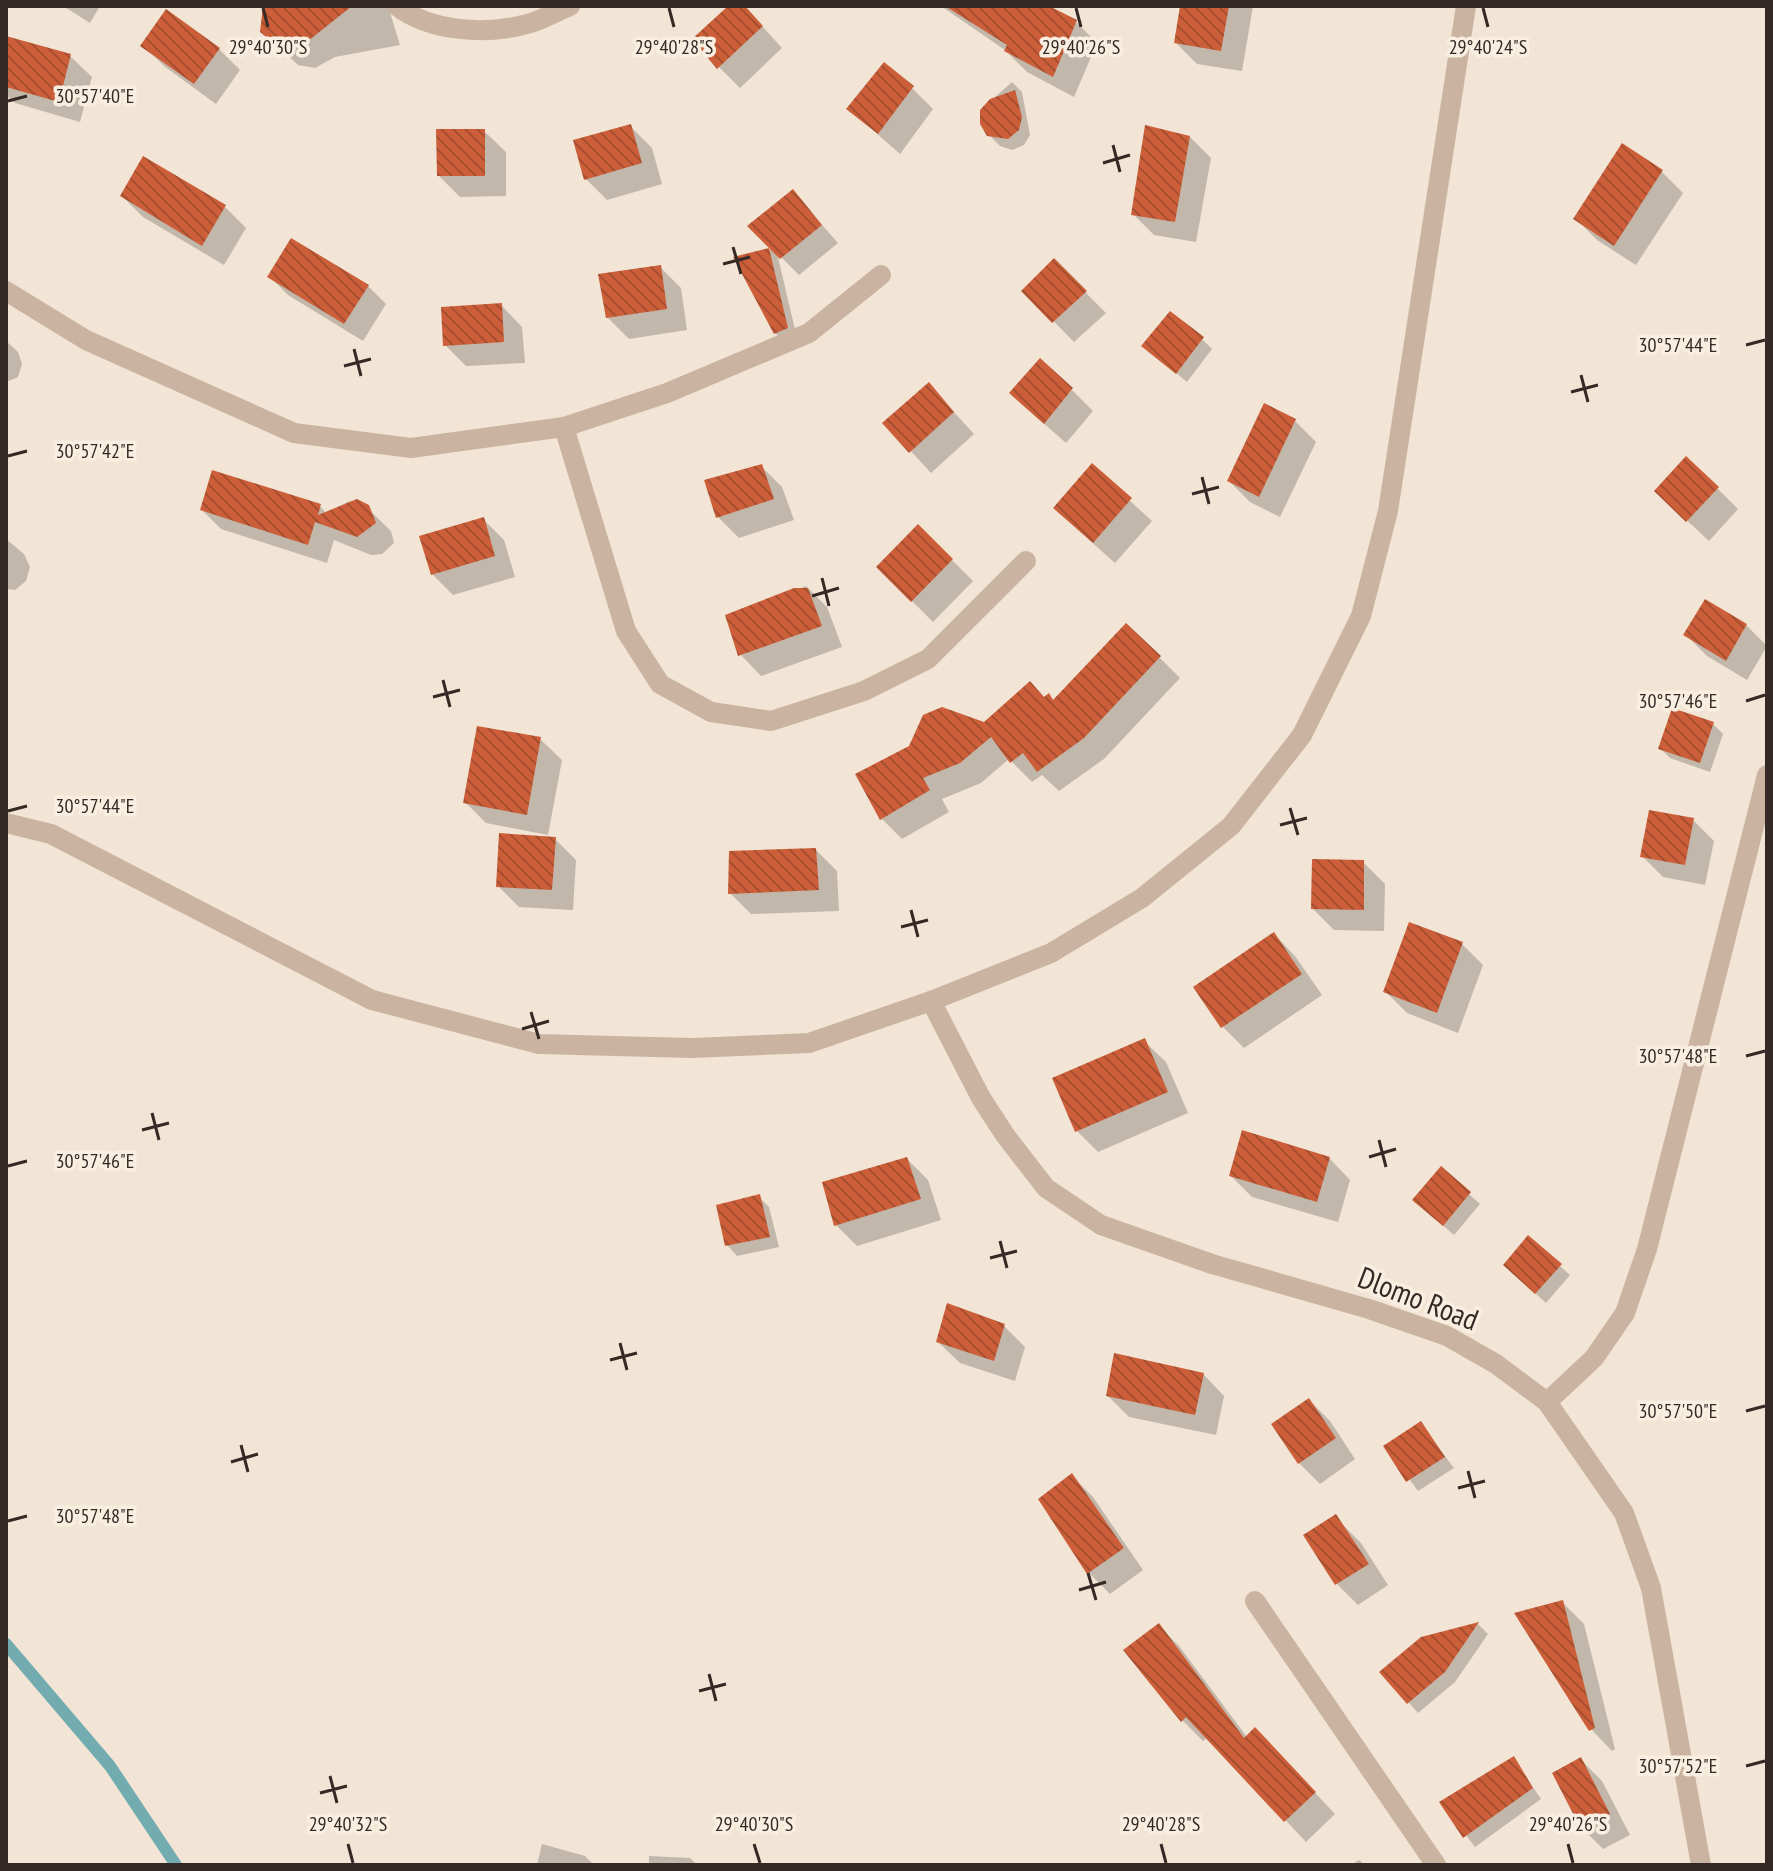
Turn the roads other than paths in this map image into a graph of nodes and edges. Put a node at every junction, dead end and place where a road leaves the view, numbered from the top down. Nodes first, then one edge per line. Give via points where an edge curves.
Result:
1 (397, 6) edge
2 (570, 6) edge
3 (1466, 6) edge
4 (881, 275) dead end
5 (6, 291) edge
6 (564, 427) junction
7 (1026, 561) dead end
8 (1767, 775) edge
9 (6, 823) edge
10 (931, 1001) junction
11 (1547, 1402) junction
12 (1255, 1601) dead end
13 (1436, 1865) edge
14 (1701, 1865) edge

1 - 2 street via 409,15 459,30 523,25
3 - 10 street via 1388,511 1361,616 1302,735 1231,826 1142,898 1051,953
4 - 6 street via 809,333 667,393
5 - 6 street via 86,340 294,433 411,448
6 - 7 street via 626,631 660,684 711,712 771,721 864,691 928,659
8 - 11 street via 1647,1249 1625,1313 1594,1358
9 - 10 street via 51,834 372,1000 539,1044 692,1048 809,1043
10 - 11 street, Dlomo Road via 981,1098 1013,1146 1046,1188 1101,1225 1447,1336
11 - 14 street, Dlomo Road via 1624,1513 1651,1588
12 - 13 street

